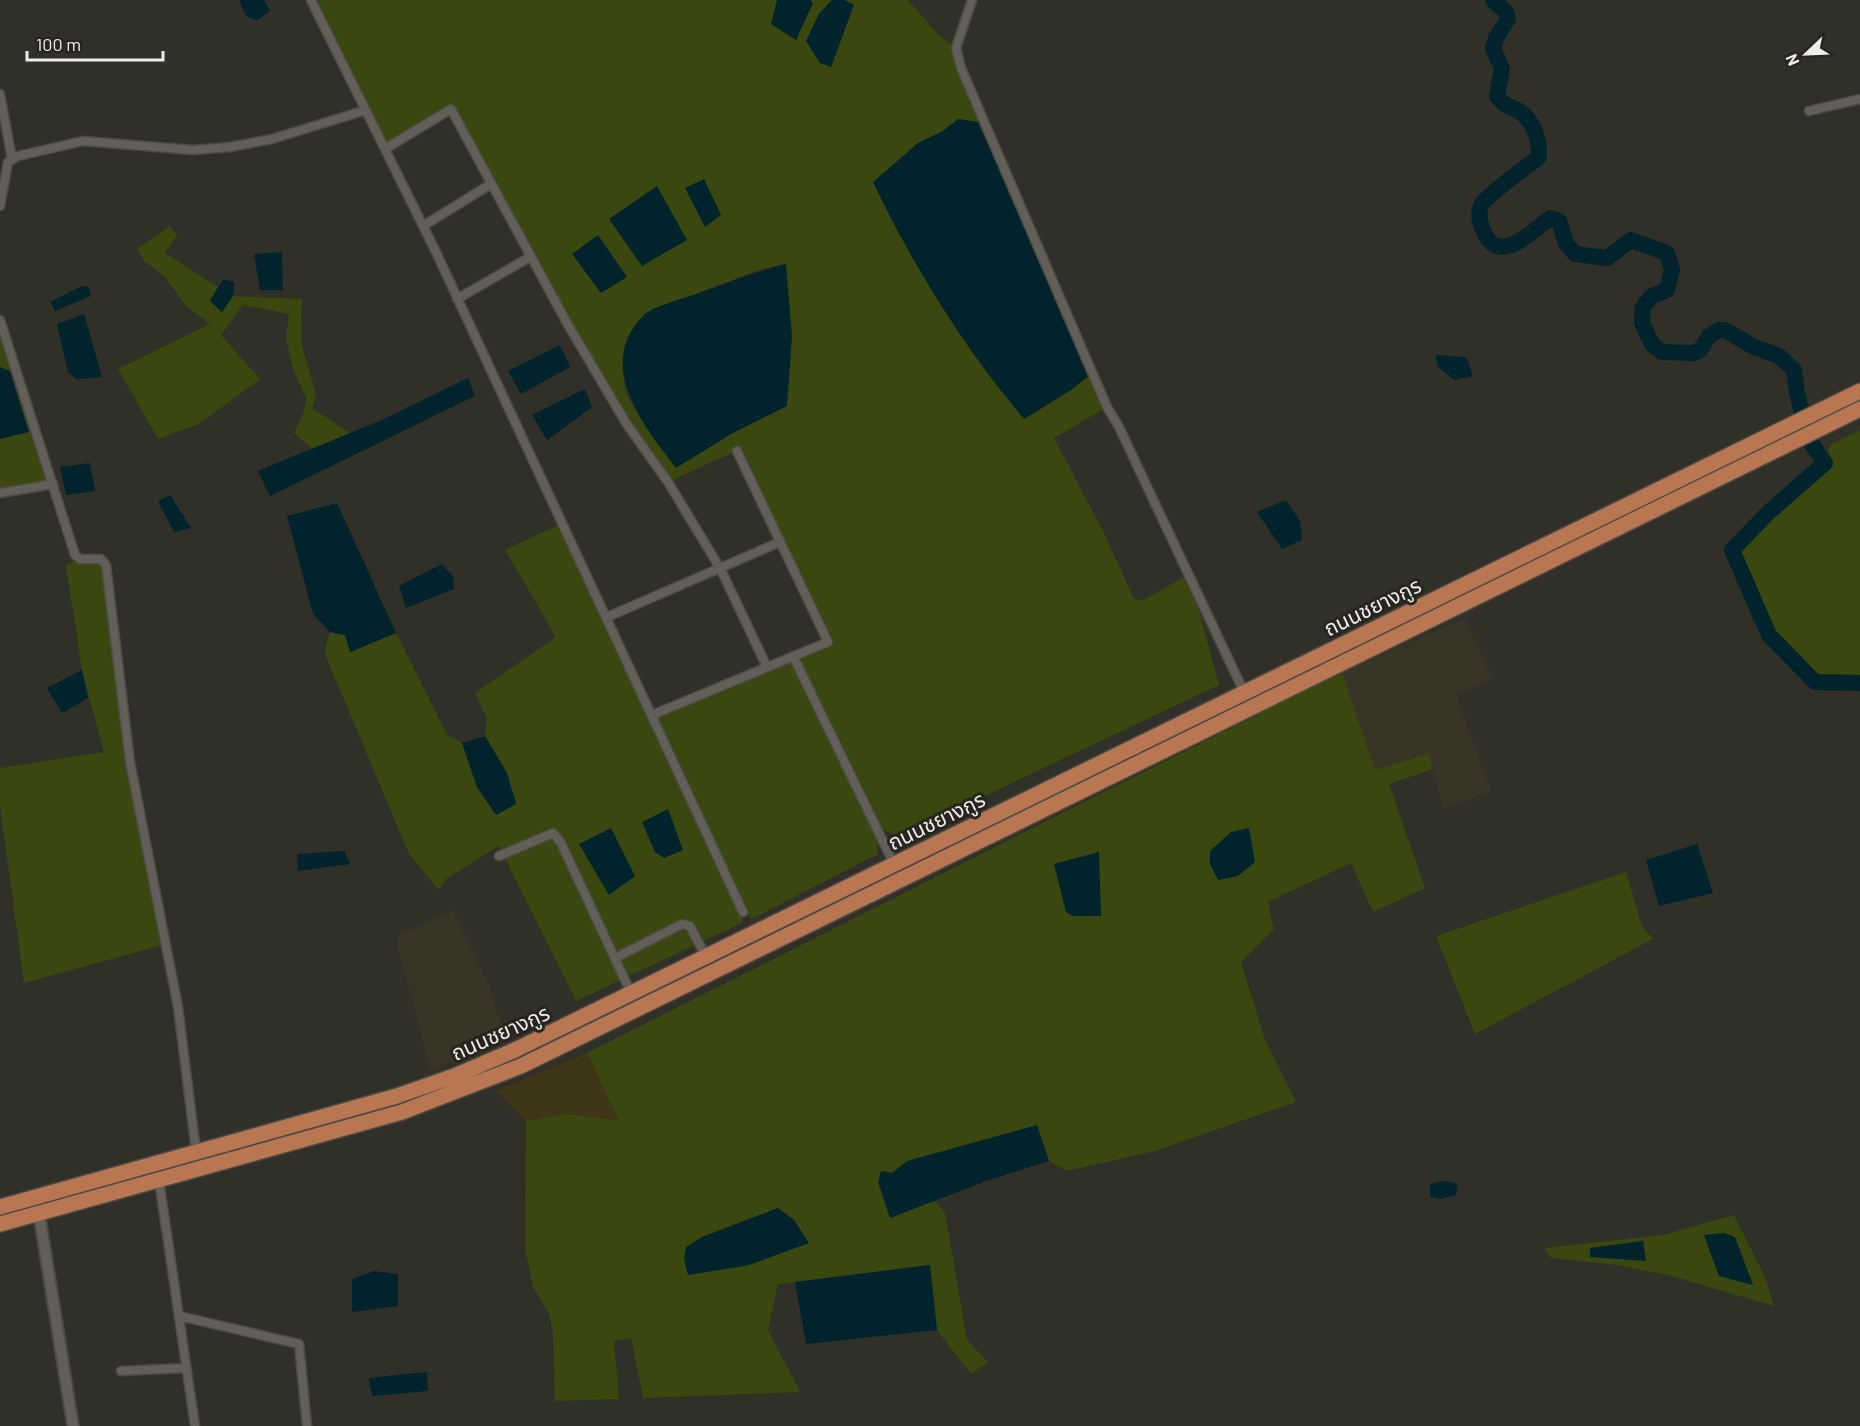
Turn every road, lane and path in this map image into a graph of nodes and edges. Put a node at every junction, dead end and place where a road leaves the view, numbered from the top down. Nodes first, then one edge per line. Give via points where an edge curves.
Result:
1 (311, 0) edge
2 (972, 0) edge
3 (0, 94) edge
4 (1860, 99) edge
5 (366, 110) junction
6 (1809, 111) dead end
7 (385, 149) junction
8 (12, 159) junction
9 (491, 184) junction
10 (0, 206) edge
11 (423, 226) junction
12 (530, 257) junction
13 (457, 299) junction
14 (0, 320) edge
15 (1860, 391) edge
16 (1860, 409) edge
17 (736, 451) dead end
18 (53, 484) junction
19 (0, 492) edge
20 (780, 542) junction
21 (721, 570) junction
22 (607, 617) junction
23 (793, 656) junction
24 (767, 667) junction
25 (1244, 693) junction
26 (652, 715) junction
27 (499, 856) dead end
28 (894, 864) junction
29 (849, 887) junction
30 (857, 902) junction
31 (743, 912) dead end
32 (706, 957) junction
33 (615, 958) junction
34 (632, 993) junction
35 (196, 1151) junction
36 (159, 1180) junction
37 (0, 1207) edge
38 (39, 1213) junction
39 (0, 1224) edge
40 (179, 1316) junction
41 (186, 1368) junction
42 (121, 1371) dead end
43 (73, 1426) edge
44 (195, 1426) edge
45 (307, 1426) edge

1 - 5 street
2 - 25 street via 956,48 961,68 1107,407
3 - 8 street
4 - 6 street
5 - 7 street
5 - 8 street via 230,147 193,150 83,141
7 - 9 street via 451,109
7 - 11 street
8 - 10 street via 5,168
9 - 11 street
9 - 12 street
11 - 13 street
12 - 13 street
12 - 21 street via 626,423 668,482
13 - 22 street
14 - 18 street
15 - 25 highway, ถนนชยางกูร
16 - 30 highway, ถนนชยางกูร
17 - 20 street
18 - 19 street
18 - 35 street via 75,555 80,559 101,559 106,565 130,762 178,1007
20 - 21 street
20 - 23 street via 828,642
21 - 22 street
21 - 24 street
22 - 26 street
23 - 24 street
23 - 28 street
24 - 26 street
25 - 28 highway, ถนนชยางกูร
26 - 31 street
27 - 33 street via 553,833
28 - 29 highway, ถนนชยางกูร
29 - 30 highway
29 - 32 highway, ถนนชยางกูร
30 - 36 highway, ถนนชยางกูร via 463,1091 402,1112
32 - 33 street via 690,926 682,924
32 - 34 highway, ถนนชยางกูร
33 - 34 street
34 - 35 highway, ถนนชยางกูร via 457,1075 398,1096
35 - 37 highway, ถนนชยางกูร
36 - 38 highway, ถนนชยางกูร
36 - 40 street
38 - 39 highway, ถนนชยางกูร
38 - 43 street
40 - 41 street
40 - 45 street via 299,1344
41 - 42 street
41 - 44 street

